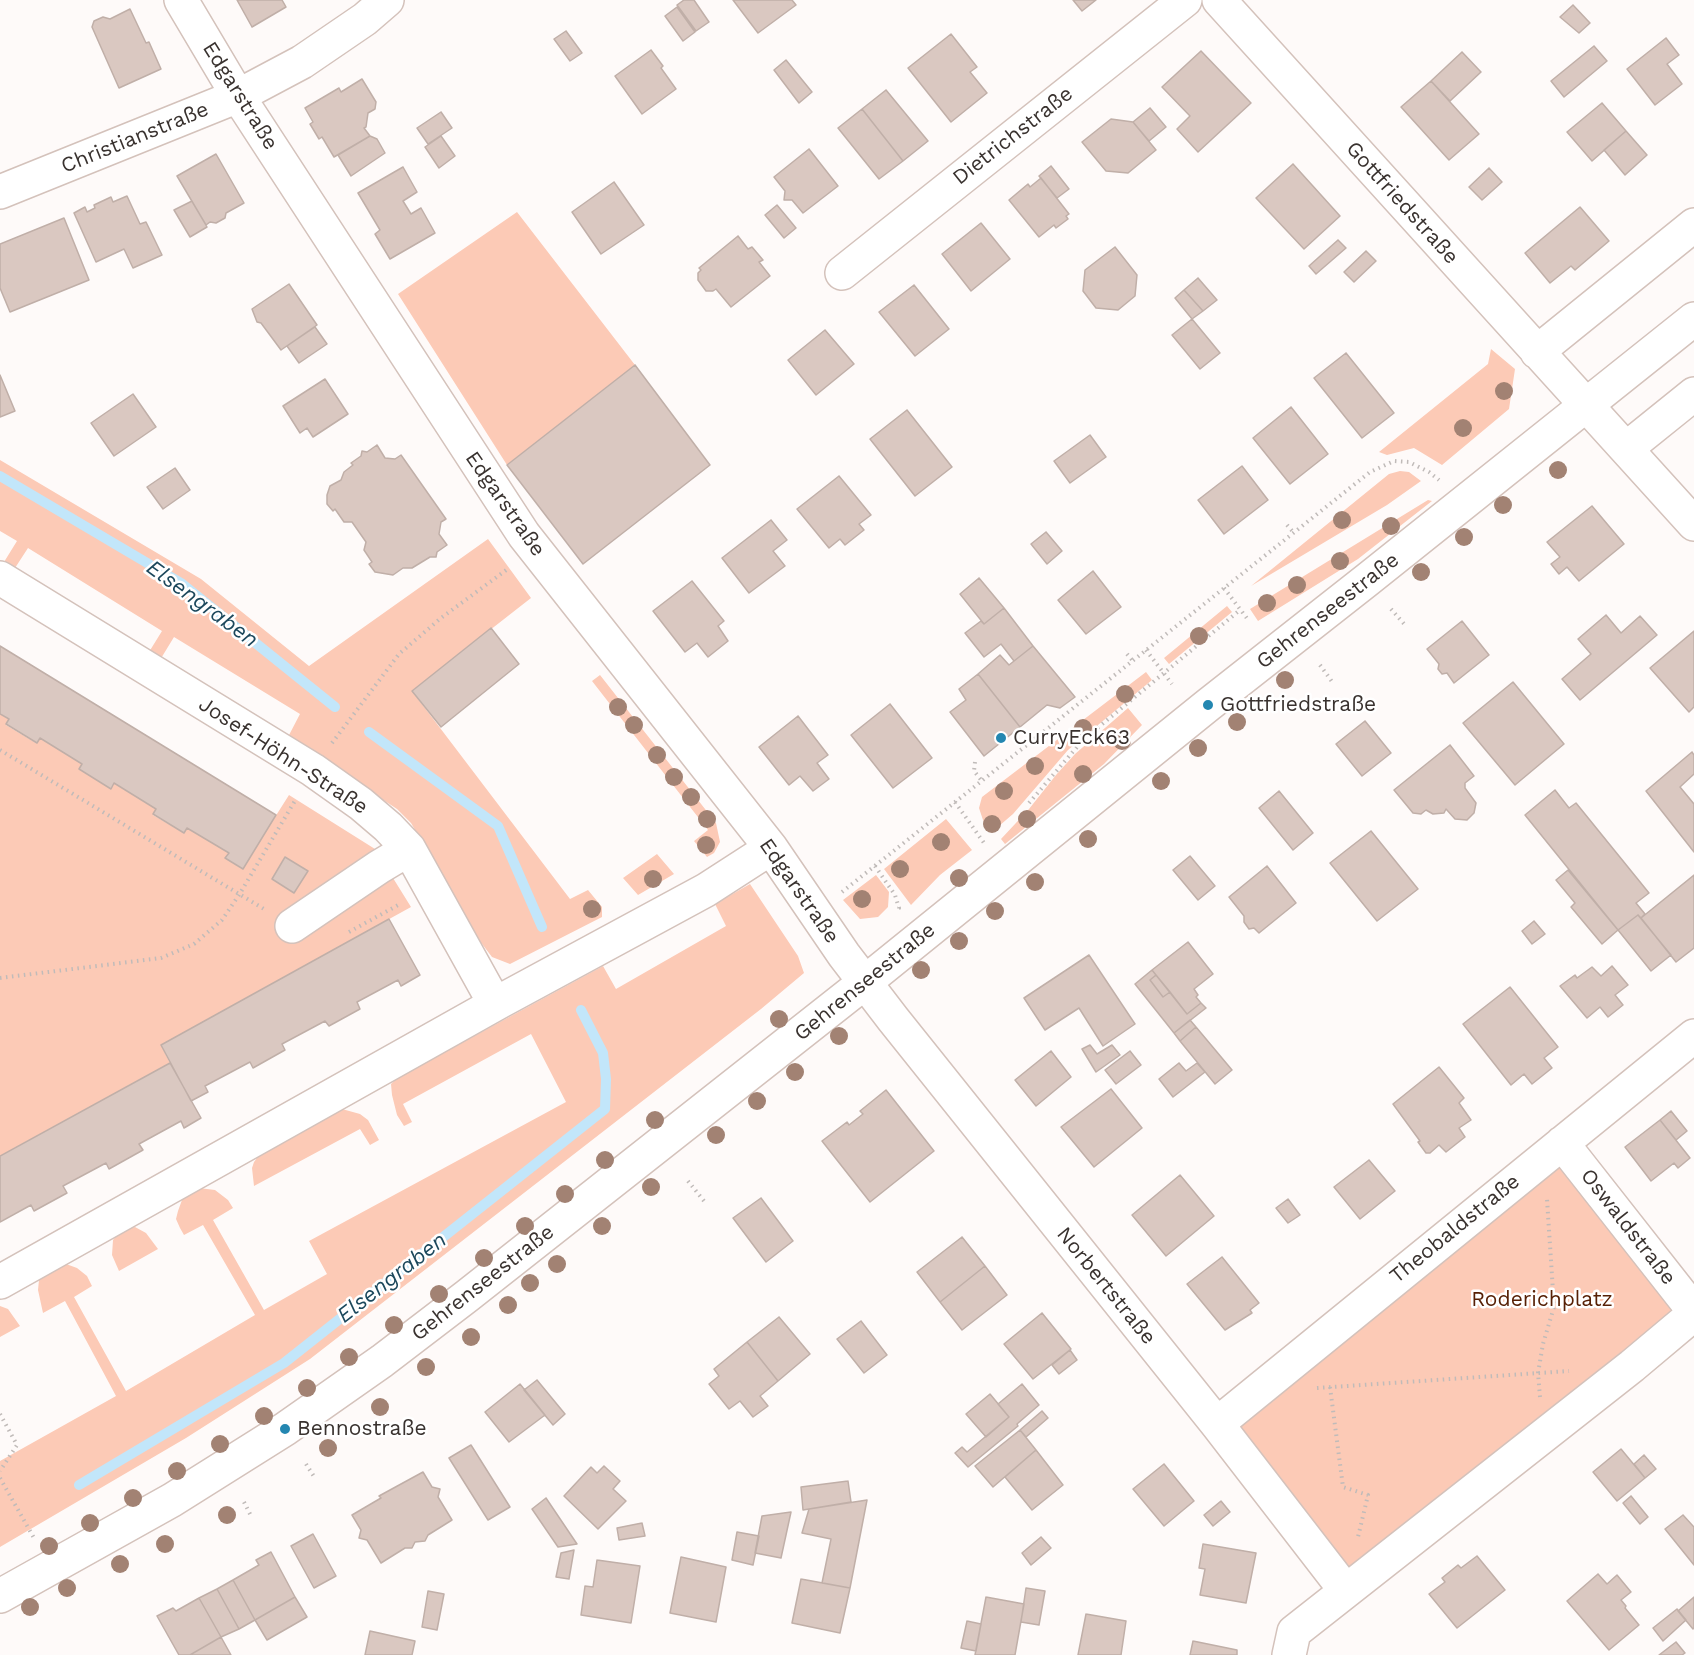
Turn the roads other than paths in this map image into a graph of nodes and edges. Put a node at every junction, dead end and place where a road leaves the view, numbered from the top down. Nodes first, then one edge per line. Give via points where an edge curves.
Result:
1 (181, 0) edge
2 (387, 0) edge
3 (1185, 0) edge
4 (1219, 0) edge
5 (238, 96) junction
6 (0, 192) edge
7 (1694, 225) edge
8 (842, 273) dead end
9 (1694, 319) edge
10 (1537, 352) junction
11 (1694, 394) edge
12 (1585, 406) junction
13 (1627, 448) junction
14 (1694, 524) edge
15 (0, 578) edge
16 (771, 848) junction
17 (409, 849) junction
18 (283, 920) road end
19 (864, 983) junction
20 (495, 1004) junction
21 (1694, 1036) edge
22 (1553, 1150) junction
23 (0, 1282) edge
24 (1694, 1312) edge
25 (1218, 1424) junction
26 (1346, 1591) junction
27 (0, 1596) edge
28 (1289, 1655) edge

1 - 5 street, Edgarstraße
2 - 5 street, Christianstraße via 302,62
3 - 8 street, Dietrichstraße
4 - 10 street, Gottfriedstraße
5 - 6 street, Christianstraße
5 - 16 street, Edgarstraße via 524,534
7 - 10 street
9 - 12 street, Gehrenseestraße
10 - 12 street, Gottfriedstraße
11 - 13 street
12 - 13 street, Gottfriedstraße
12 - 19 street, Gehrenseestraße
13 - 14 street, Gottfriedstraße
15 - 17 street, Josef-Höhn-Straße via 313,770 361,804
16 - 19 street, Edgarstraße
16 - 20 street via 706,890
17 - 18 street
17 - 20 street, Josef-Höhn-Straße
19 - 25 street, Norbertstraße
19 - 27 street, Gehrenseestraße via 467,1296 285,1430 172,1500
20 - 23 street
21 - 22 street, Theobaldstraße
22 - 24 street, Oswaldstraße
22 - 25 street, Theobaldstraße
24 - 26 street
25 - 26 street, Norbertstraße
26 - 28 street via 1294,1632

